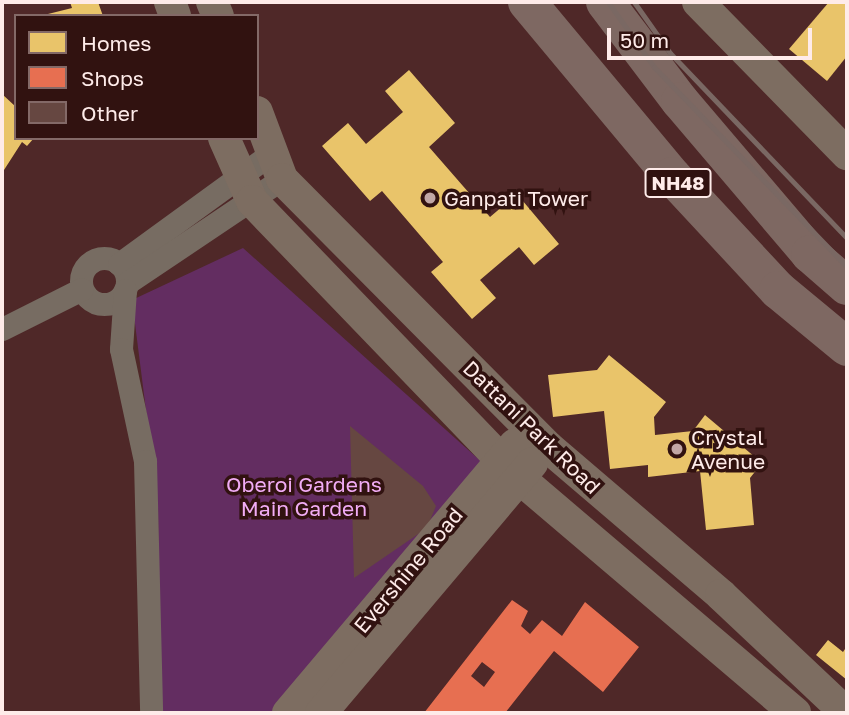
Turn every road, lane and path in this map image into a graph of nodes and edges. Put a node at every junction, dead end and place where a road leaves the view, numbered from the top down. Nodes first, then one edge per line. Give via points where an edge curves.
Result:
1 (527, 2) edge
2 (605, 2) edge
3 (698, 2) edge
4 (259, 117) edge
5 (225, 140) edge
6 (847, 154) edge
7 (278, 165) junction
8 (246, 190) junction
9 (123, 279) junction
10 (847, 286) edge
11 (82, 289) junction
12 (2, 329) edge
13 (847, 347) edge
14 (539, 438) junction
15 (510, 468) junction
16 (721, 595) junction
17 (696, 624) junction
18 (151, 713) edge
19 (288, 713) edge
20 (321, 713) edge
21 (795, 713) edge
22 (846, 713) edge

1 - 13 highway, NH48 via 681,186 778,290
2 - 10 highway, NH48 via 680,102 810,254
3 - 6 street
4 - 7 street, Dattani Park Road
5 - 8 street, Dattani Park Road
7 - 8 street
7 - 14 street, Dattani Park Road
8 - 9 street
8 - 15 street, Dattani Park Road
9 - 11 street via 114,301 99,303
9 - 11 street via 92,261 82,272
9 - 18 street via 121,349 145,461
11 - 12 street
14 - 15 street, Evershine Road
14 - 16 street, Dattani Park Road
15 - 17 street, Dattani Park Road
15 - 19 street, Evershine Road
15 - 20 street, Evershine Road
16 - 17 street
16 - 22 street, Dattani Park Road
17 - 21 street, Dattani Park Road

